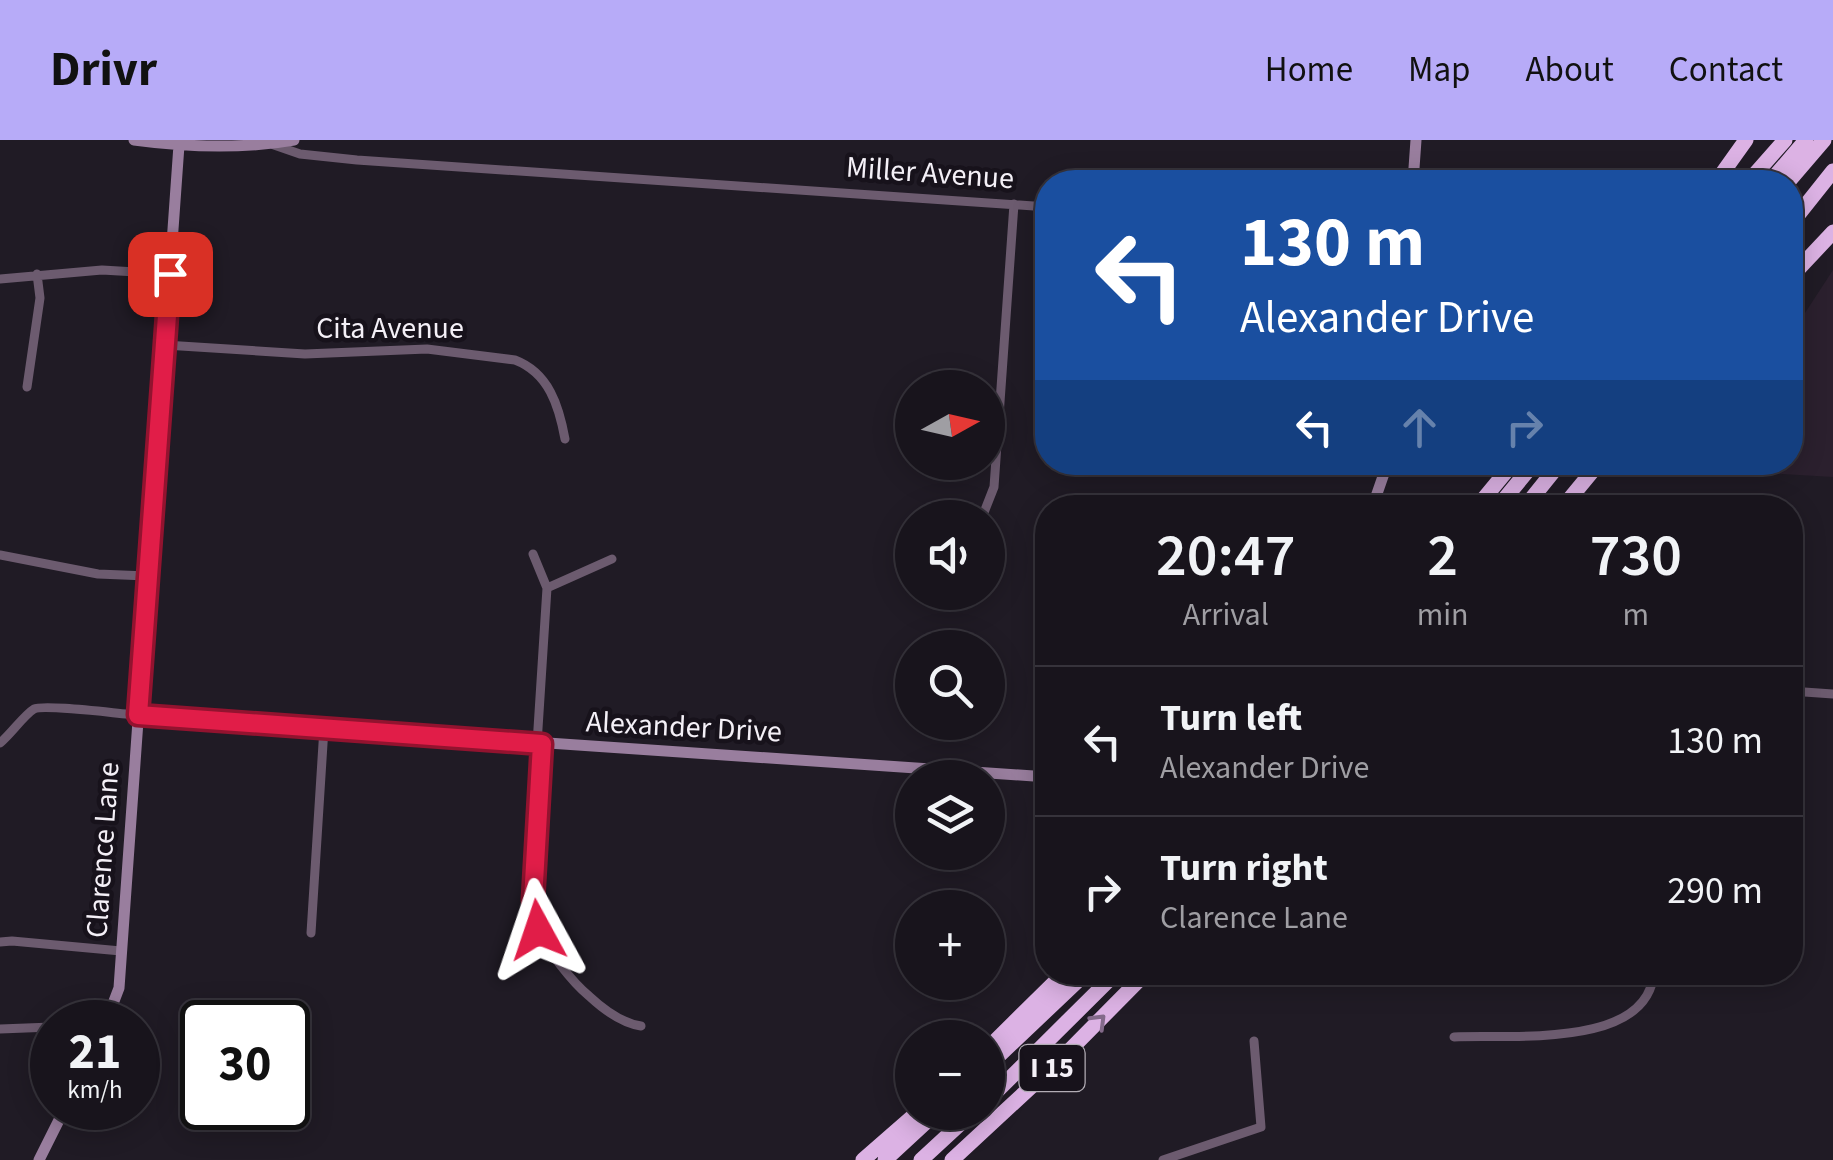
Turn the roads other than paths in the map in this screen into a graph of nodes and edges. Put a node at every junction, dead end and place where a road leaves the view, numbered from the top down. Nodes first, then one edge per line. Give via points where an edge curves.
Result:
1 (134, 140) edge
2 (294, 140) edge
3 (1416, 140) edge
4 (1746, 140) edge
5 (1785, 140) edge
6 (1806, 140) edge
7 (1824, 140) edge
8 (179, 142) edge
9 (271, 144) junction
10 (1772, 155) junction
11 (1414, 170) edge
12 (1725, 170) edge
13 (1759, 170) edge
14 (1763, 170) edge
15 (1780, 170) edge
16 (1798, 170) edge
17 (1833, 171) edge
18 (1014, 204) junction
19 (1035, 206) edge
20 (1803, 209) edge
21 (1833, 232) edge
22 (1803, 264) edge
23 (37, 274) junction
24 (170, 274) junction
25 (0, 279) edge
26 (165, 345) junction
27 (28, 386) dead end
28 (565, 439) dead end
29 (1503, 475) edge
30 (1524, 475) edge
31 (1551, 475) edge
32 (1589, 475) edge
33 (1487, 495) edge
34 (1508, 495) edge
35 (1535, 495) edge
36 (1573, 495) edge
37 (989, 500) edge
38 (533, 554) dead end
39 (0, 555) edge
40 (612, 559) dead end
41 (147, 576) junction
42 (547, 588) junction
43 (1803, 692) edge
44 (1833, 694) edge
45 (138, 715) junction
46 (324, 728) junction
47 (0, 743) edge
48 (540, 744) junction
49 (1035, 776) edge
50 (311, 933) dead end
51 (0, 942) edge
52 (120, 951) junction
53 (1053, 985) edge
54 (1073, 985) edge
55 (1104, 985) edge
56 (1134, 985) edge
57 (1650, 985) edge
58 (114, 1000) edge
59 (642, 1026) dead end
60 (30, 1028) edge
61 (0, 1029) edge
62 (1005, 1031) edge
63 (1454, 1037) dead end
64 (1254, 1041) dead end
65 (1005, 1050) edge
66 (1005, 1083) edge
67 (54, 1130) edge
68 (897, 1130) edge
69 (918, 1130) edge
70 (954, 1130) edge
71 (39, 1160) edge
72 (863, 1160) edge
73 (886, 1160) edge
74 (921, 1160) edge
75 (952, 1160) edge
76 (1163, 1160) edge

1 - 8 street
2 - 9 street
3 - 11 street
4 - 12 highway
5 - 10 highway
6 - 15 highway
7 - 16 highway
8 - 9 street
8 - 24 street, Clarence Lane
9 - 18 street, Miller Avenue via 357,160
10 - 13 highway
10 - 14 highway
17 - 20 highway
18 - 19 street, Miller Avenue
18 - 37 street
21 - 22 highway
23 - 24 street
23 - 25 street
23 - 27 street
24 - 26 street, Clarence Lane
26 - 28 street, Cita Avenue via 305,354 427,349 515,360 546,384
26 - 41 street, Clarence Lane
29 - 33 highway
30 - 34 highway
31 - 35 highway
32 - 36 highway
38 - 42 street
39 - 41 street
40 - 42 street
41 - 45 street, Clarence Lane
42 - 48 street
43 - 44 street
45 - 46 street, Alexander Drive
45 - 47 street via 39,707
45 - 52 street, Clarence Lane
46 - 48 street, Alexander Drive
46 - 50 street
48 - 49 street, Alexander Drive
48 - 59 street via 533,900 538,930 576,985 628,1024
51 - 52 street
52 - 58 street, Clarence Lane
53 - 62 highway, I 15
54 - 65 highway
55 - 66 highway
75 -> 56 highway, I 15
57 - 63 street via 1629,1016 1585,1032
60 - 61 street
64 - 76 street via 1261,1127
67 - 71 street
68 - 72 highway
69 - 73 highway
70 - 74 highway

